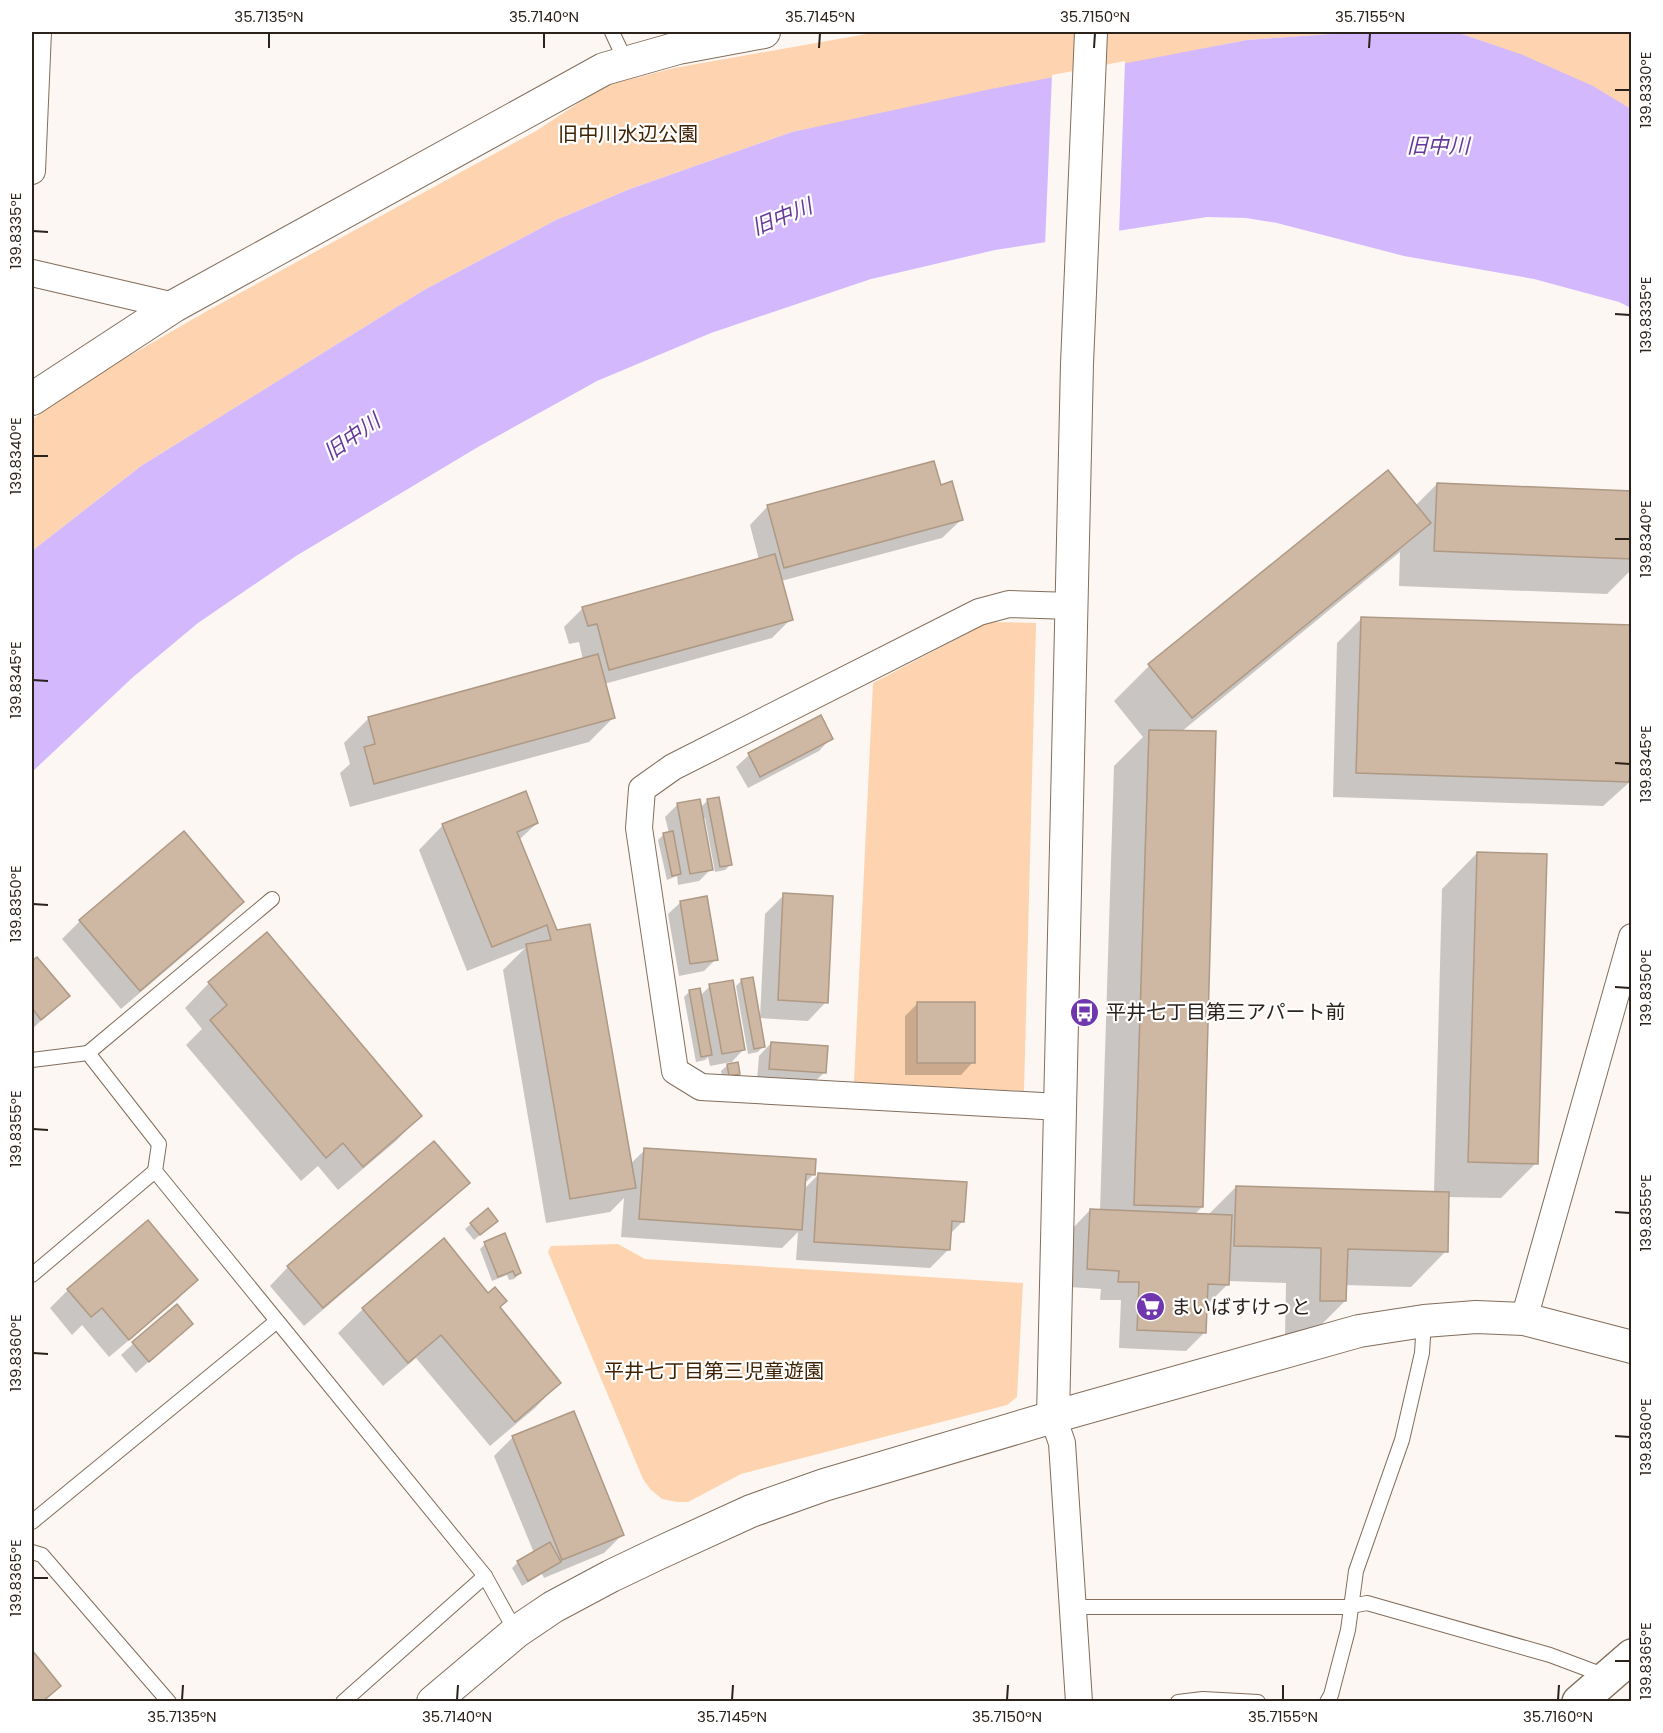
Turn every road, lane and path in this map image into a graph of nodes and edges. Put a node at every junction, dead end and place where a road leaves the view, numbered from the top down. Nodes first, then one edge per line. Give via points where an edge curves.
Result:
1 (38, 32) edge
2 (612, 32) edge
3 (764, 32) edge
4 (1091, 32) edge
5 (626, 62) junction
6 (34, 71) edge
7 (32, 171) edge
8 (32, 273) edge
9 (174, 306) junction
10 (32, 399) edge
11 (1072, 606) junction
12 (272, 899) dead end
13 (1632, 937) edge
14 (88, 1053) junction
15 (32, 1060) edge
16 (1059, 1107) junction
17 (155, 1171) junction
18 (32, 1275) edge
19 (1524, 1319) junction
20 (277, 1321) junction
21 (1424, 1321) junction
22 (1632, 1347) edge
23 (1053, 1417) junction
24 (32, 1522) edge
25 (32, 1552) edge
26 (484, 1576) junction
27 (1352, 1606) junction
28 (1072, 1607) junction
29 (516, 1632) junction
30 (1620, 1666) edge
31 (168, 1701) edge
32 (343, 1701) edge
33 (433, 1701) edge
34 (1079, 1701) edge
35 (1178, 1701) edge
36 (1258, 1701) edge
37 (1327, 1701) edge
38 (1579, 1701) edge

1 - 6 street
2 - 5 lane
3 - 5 street
4 - 11 street
5 - 9 street via 604,69
6 - 7 street
8 - 9 street
9 - 10 street
11 - 16 street
11 - 16 street via 1009,604 979,612 673,767 642,789 639,828 675,1071 700,1087
12 - 14 lane
13 - 19 street
14 - 15 lane
14 - 17 lane via 159,1143
16 - 23 street
17 - 18 lane
17 - 20 lane
19 - 21 street
19 - 22 street
20 - 24 lane
20 - 26 lane
21 - 23 street via 1359,1331
21 - 27 lane via 1422,1353 1402,1440 1356,1571
23 - 28 street via 1062,1443
23 - 29 street via 824,1485 751,1511 610,1576
25 - 31 lane via 42,1555
26 - 29 lane
26 - 32 lane
27 - 28 lane
27 - 30 lane via 1367,1603 1550,1655
27 - 37 lane
28 - 34 street
29 - 33 street
30 - 38 main road
35 - 36 lane

